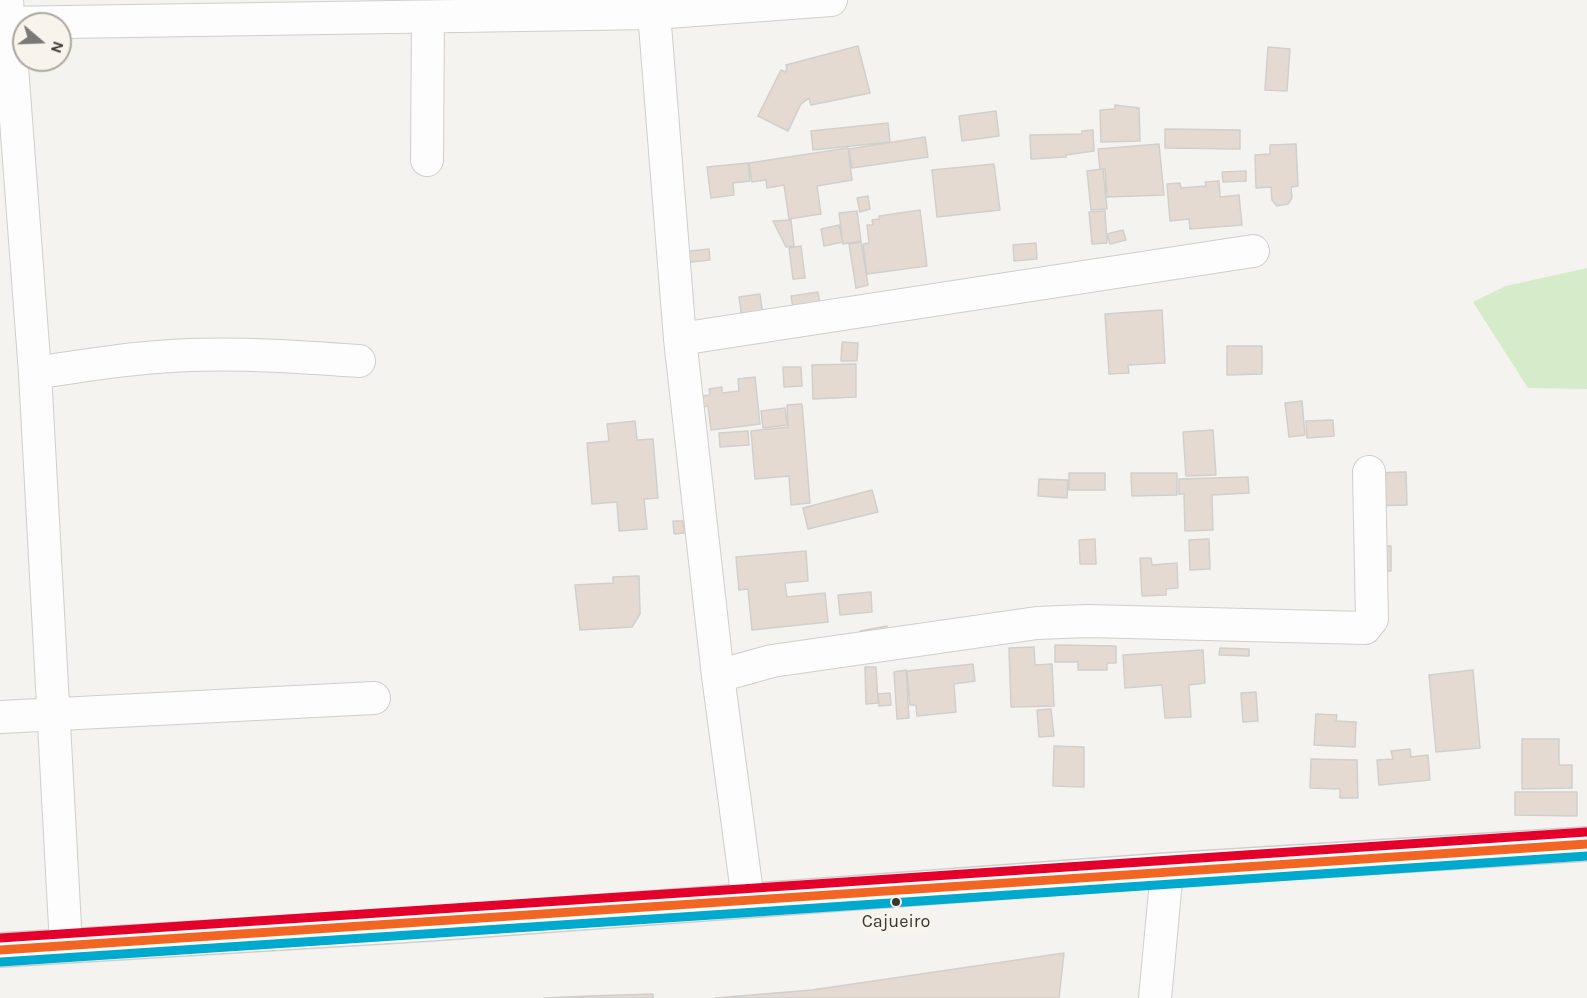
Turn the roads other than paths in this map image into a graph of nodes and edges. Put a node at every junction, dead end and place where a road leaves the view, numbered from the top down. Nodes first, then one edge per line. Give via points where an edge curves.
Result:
1 (831, 0) edge
2 (654, 7) edge
3 (4, 15) edge
4 (428, 17) junction
5 (427, 160) dead end
6 (1253, 252) dead end
7 (680, 339) junction
8 (358, 362) dead end
9 (35, 373) junction
10 (1369, 472) dead end
11 (718, 676) junction
12 (374, 698) dead end
13 (54, 714) junction
14 (0, 717) edge
15 (1587, 844) edge
16 (1167, 870) junction
17 (748, 900) junction
18 (66, 945) junction
19 (0, 950) edge
20 (1155, 998) edge

1 - 2 street
2 - 4 street
2 - 7 street
3 - 4 street
3 - 9 street
4 - 5 street
6 - 7 street
7 - 11 street
8 - 9 street via 261,354 189,355
9 - 13 street
10 - 11 street via 1372,619 1365,628 1036,623 772,661
11 - 17 street
12 - 13 street
13 - 14 street
13 - 18 street
15 - 16 main road
16 - 17 main road
16 - 20 street
17 - 18 main road
18 - 19 main road

